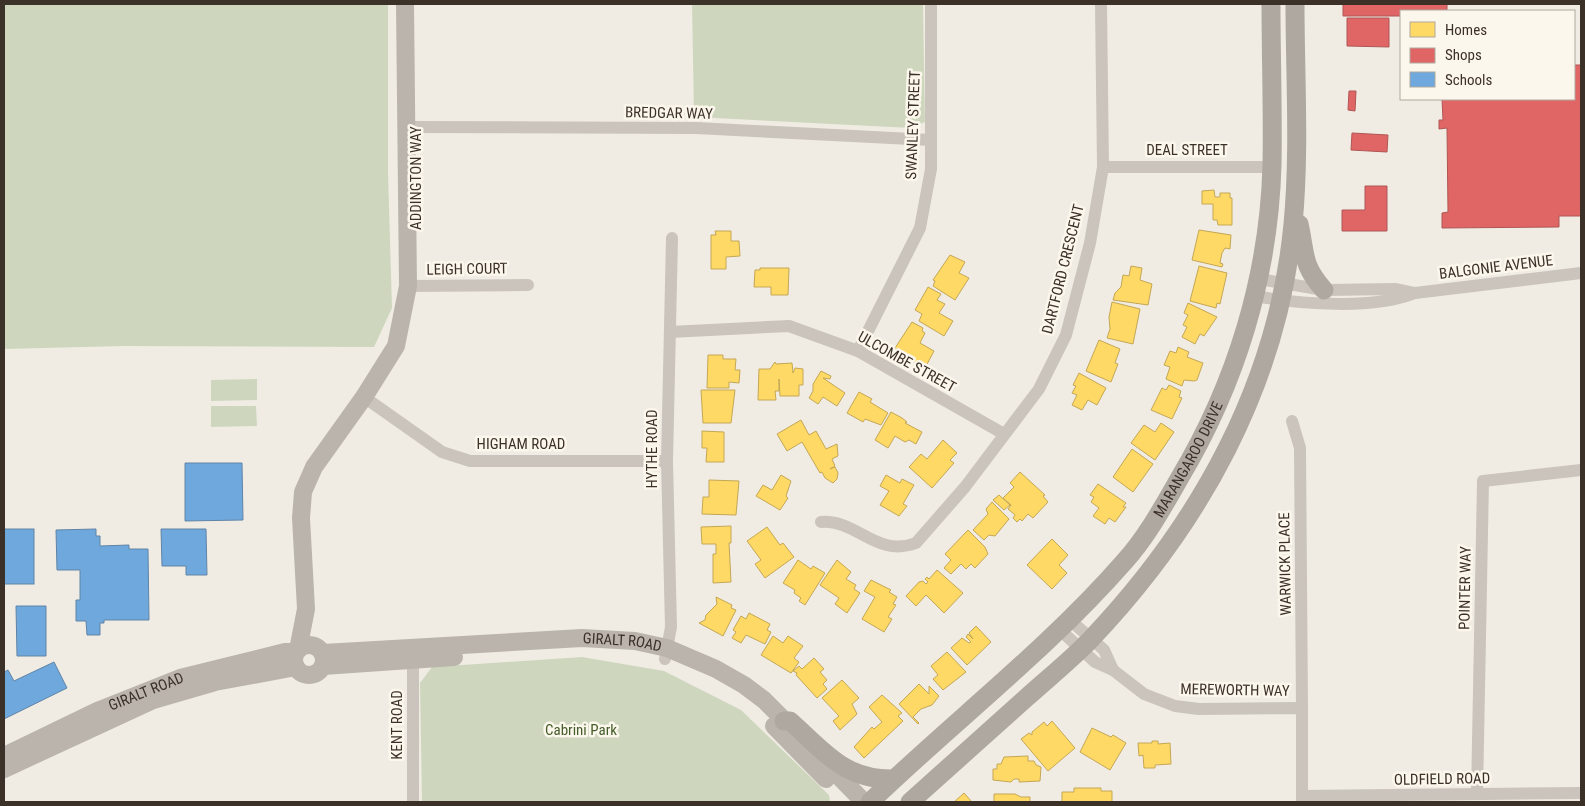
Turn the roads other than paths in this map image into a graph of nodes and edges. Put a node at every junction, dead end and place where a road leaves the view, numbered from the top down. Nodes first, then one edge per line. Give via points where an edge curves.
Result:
1 (405, 4) edge
2 (415, 4) edge
3 (932, 4) edge
4 (1101, 4) edge
5 (1271, 4) edge
6 (1295, 4) edge
7 (412, 127) junction
8 (931, 140) junction
9 (1103, 167) junction
10 (1272, 167) junction
11 (1295, 203) junction
12 (672, 238) dead end
13 (1581, 273) edge
14 (528, 285) dead end
15 (412, 286) junction
16 (1257, 288) junction
17 (1324, 290) junction
18 (1282, 292) junction
19 (1415, 292) junction
20 (670, 332) junction
21 (858, 351) junction
22 (364, 397) junction
23 (1292, 421) dead end
24 (1004, 434) junction
25 (667, 461) junction
26 (1581, 470) edge
27 (821, 522) dead end
28 (306, 609) junction
29 (1065, 625) junction
30 (1086, 644) junction
31 (666, 653) junction
32 (413, 654) junction
33 (297, 656) junction
34 (323, 657) junction
35 (1302, 708) junction
36 (784, 721) junction
37 (4, 756) edge
38 (4, 769) edge
39 (893, 780) junction
40 (1581, 793) edge
41 (1476, 794) junction
42 (1302, 799) edge
43 (413, 802) edge
44 (849, 802) edge
45 (864, 802) edge
46 (870, 802) edge
47 (910, 802) edge

1 - 7 street, ADDINGTON WAY
2 - 7 street, ADDINGTON WAY
3 - 8 street, SWANLEY STREET
4 - 9 street, DARTFORD CRESCENT
5 - 10 main road, MARANGAROO DRIVE
6 - 11 main road, MARANGAROO DRIVE
7 - 8 street, BREDGAR WAY via 696,128
7 - 15 street, ADDINGTON WAY
8 - 21 street, SWANLEY STREET via 931,169 920,228
9 - 10 street, DEAL STREET
9 - 24 street, DARTFORD CRESCENT via 1090,243 1066,335 1038,389
10 - 16 main road, MARANGAROO DRIVE
11 - 17 main road via 1303,256 1313,278
11 - 18 main road, MARANGAROO DRIVE
12 - 20 street, HYTHE ROAD
13 - 19 street, BALGONIE AVENUE
14 - 15 street, LEIGH COURT
15 - 22 street, ADDINGTON WAY via 396,346
16 - 18 street, BALGONIE AVENUE
16 - 29 main road, MARANGAROO DRIVE via 1241,346 1193,456 1126,560
17 - 18 street, BALGONIE AVENUE
17 - 19 street, BALGONIE AVENUE via 1396,289
18 - 19 street, BALGONIE AVENUE via 1325,303 1398,300
18 - 30 main road, MARANGAROO DRIVE via 1252,392 1215,473 1190,516 1148,574
20 - 21 street, ULCOMBE STREET via 789,326
20 - 25 street, HYTHE ROAD
21 - 24 street, ULCOMBE STREET
22 - 25 street, HIGHAM ROAD via 442,452 470,460
22 - 28 street, ADDINGTON WAY via 314,467 303,492 301,518
23 - 35 street, WARWICK PLACE via 1300,448
24 - 27 street, DARTFORD CRESCENT via 965,487 916,542 888,547 834,521
25 - 31 street, HYTHE ROAD via 670,627
26 - 41 street, POINTER WAY via 1483,481
28 - 33 street, ADDINGTON WAY
28 - 34 street, ADDINGTON WAY via 321,643
29 - 30 street, MEREWORTH WAY
29 - 39 main road, MARANGAROO DRIVE
30 - 35 street, MEREWORTH WAY via 1104,650 1113,670 1144,694 1175,706 1199,709
30 - 47 main road, MARANGAROO DRIVE
31 - 32 street, GIRALT ROAD via 572,650
31 - 36 street, GIRALT ROAD via 691,656 744,686 764,700
31 - 44 street, GIRALT ROAD via 758,711
32 - 34 street, GIRALT ROAD
32 - 43 street, KENT ROAD
33 - 34 street via 310,644
33 - 34 street via 301,673 310,675 317,673
33 - 37 street, GIRALT ROAD via 285,652 180,678 97,711
33 - 38 street, GIRALT ROAD via 252,674 170,694
35 - 42 street, MEREWORTH WAY
36 - 39 main road via 790,721 848,771 874,780
36 - 45 street, GIRALT ROAD
39 - 46 main road, MARANGAROO DRIVE
40 - 41 street, OLDFIELD ROAD
41 - 42 street, OLDFIELD ROAD

